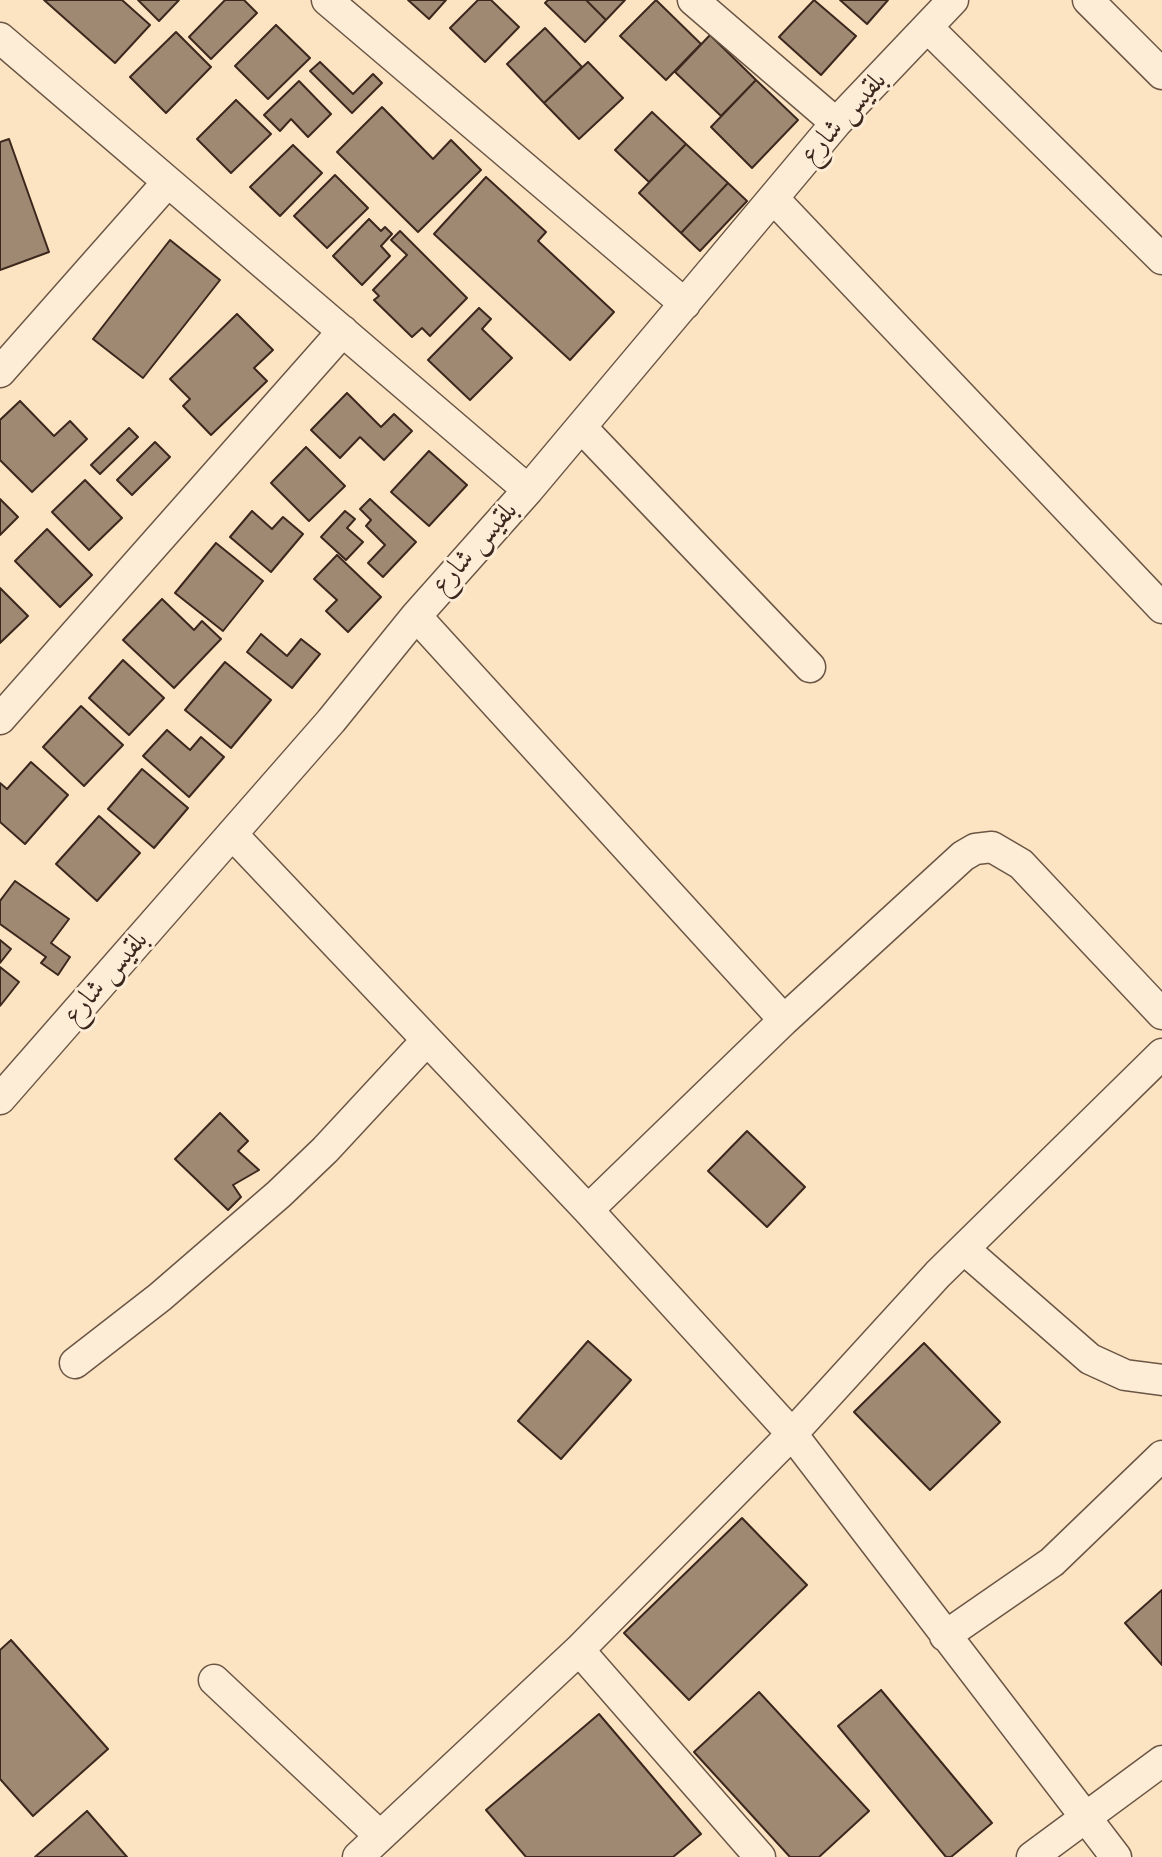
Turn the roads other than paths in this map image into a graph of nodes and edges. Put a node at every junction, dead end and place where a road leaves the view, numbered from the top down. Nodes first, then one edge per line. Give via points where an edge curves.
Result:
1 (327, 0) edge
2 (693, 0) edge
3 (953, 0) edge
4 (1088, 0) edge
5 (928, 28) junction
6 (0, 38) edge
7 (1162, 74) edge
8 (836, 123) junction
9 (166, 184) junction
10 (774, 199) junction
11 (1162, 259) edge
12 (685, 304) junction
13 (343, 331) junction
14 (0, 372) edge
15 (581, 427) junction
16 (528, 490) junction
17 (1162, 608) edge
18 (416, 616) junction
19 (810, 667) dead end
20 (0, 719) edge
21 (232, 834) junction
22 (1162, 1014) edge
23 (785, 1020) junction
24 (427, 1040) junction
25 (1162, 1054) edge
26 (0, 1099) edge
27 (588, 1210) junction
28 (964, 1249) junction
29 (75, 1363) dead end
30 (1162, 1380) edge
31 (792, 1434) junction
32 (1162, 1456) edge
33 (945, 1636) junction
34 (579, 1650) junction
35 (214, 1680) dead end
36 (1162, 1761) edge
37 (1084, 1818) junction
38 (380, 1836) junction
39 (358, 1857) edge
40 (760, 1857) edge
41 (1032, 1857) edge
42 (1116, 1857) edge

1 - 12 street
2 - 8 street
3 - 5 street, بلقيس شارع
4 - 7 street
5 - 8 street, بلقيس شارع
5 - 11 street
6 - 9 street
8 - 10 street, بلقيس شارع
9 - 13 street
9 - 14 street
10 - 12 street, بلقيس شارع
10 - 17 street
12 - 15 street, بلقيس شارع
13 - 16 street
13 - 20 street
15 - 16 street, بلقيس شارع
15 - 19 street
16 - 18 street, بلقيس شارع
18 - 21 street, بلقيس شارع
18 - 23 street
21 - 24 street
21 - 26 street, بلقيس شارع
22 - 23 street via 1021,864 992,847 963,856
23 - 27 street
24 - 27 street
24 - 29 street via 279,1194
25 - 28 street
27 - 31 street
28 - 30 street via 1090,1359 1125,1375
28 - 31 street
31 - 33 street
31 - 34 street
32 - 33 street via 1052,1562
33 - 37 street
34 - 38 street
34 - 40 street
35 - 38 street
36 - 37 street
37 - 41 street
37 - 42 street
38 - 39 street

